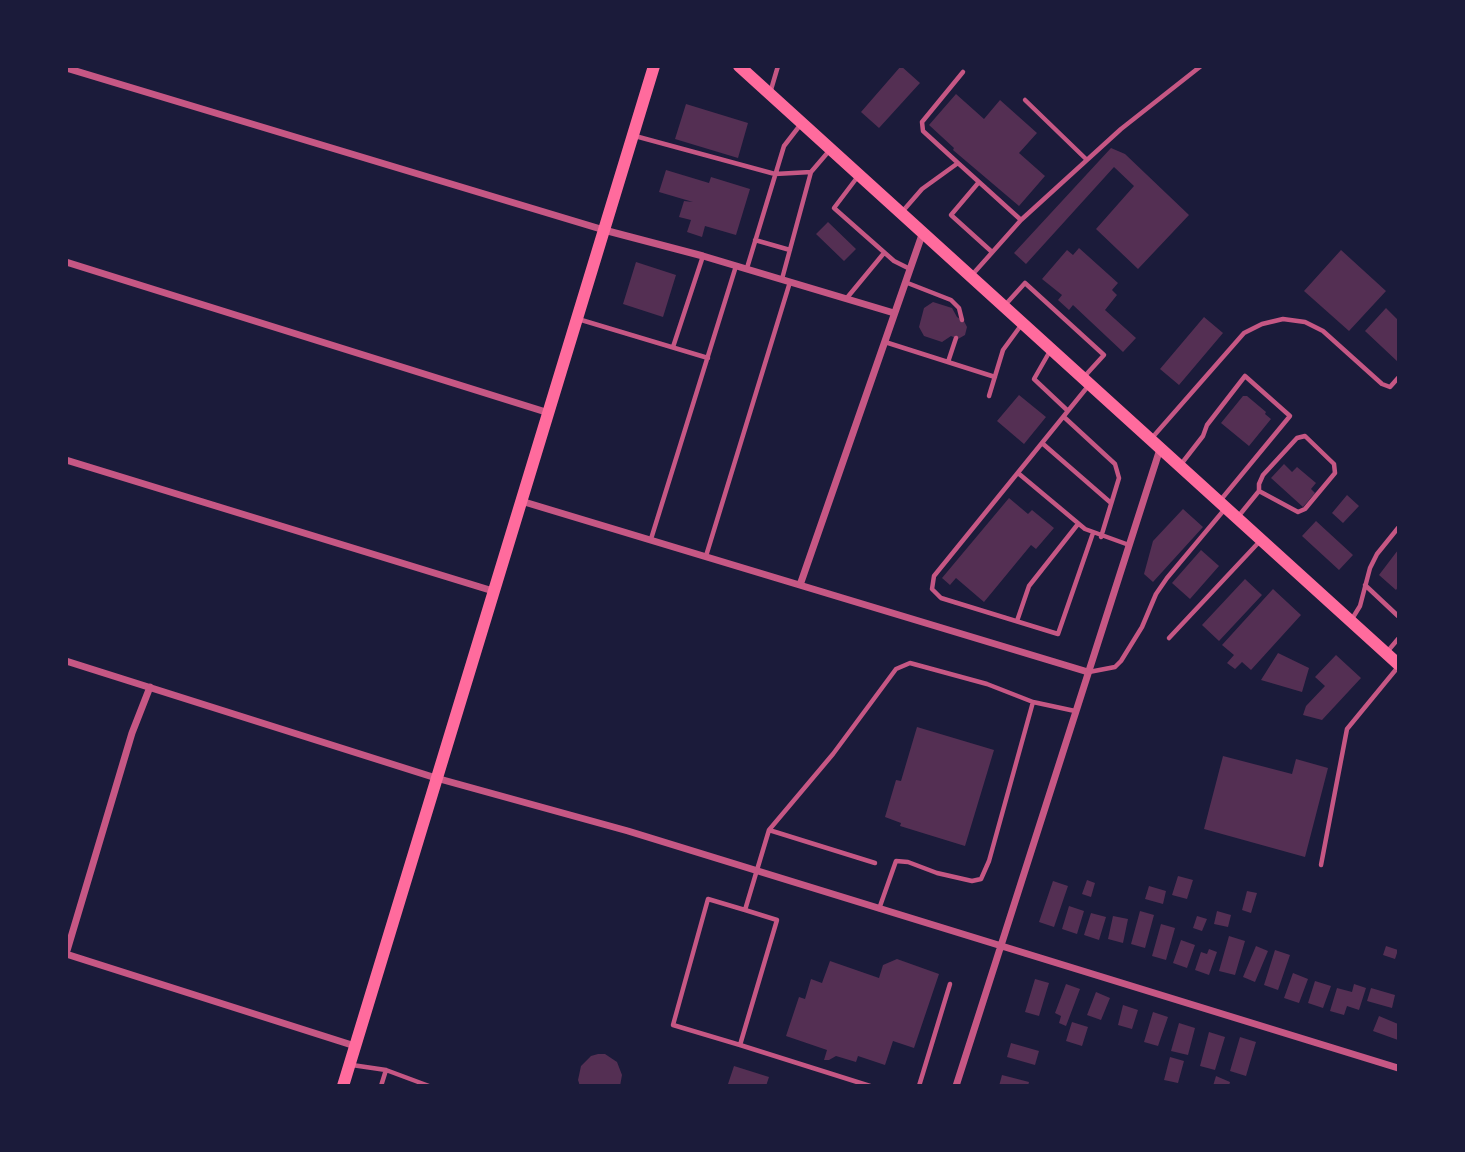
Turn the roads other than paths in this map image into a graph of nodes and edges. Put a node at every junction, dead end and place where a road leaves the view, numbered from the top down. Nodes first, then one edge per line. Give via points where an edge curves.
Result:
1 (654, 66) edge
2 (739, 66) edge
3 (778, 66) edge
4 (1201, 66) edge
5 (66, 68) edge
6 (962, 72) dead end
7 (770, 94) junction
8 (1025, 100) dead end
9 (802, 123) junction
10 (632, 135) junction
11 (831, 149) junction
12 (1087, 160) junction
13 (958, 163) junction
14 (811, 172) junction
15 (775, 174) junction
16 (860, 175) junction
17 (979, 182) junction
18 (902, 213) junction
19 (1021, 220) junction
20 (604, 230) junction
21 (923, 232) junction
22 (755, 240) junction
23 (790, 250) junction
24 (992, 252) junction
25 (884, 253) junction
26 (703, 256) junction
27 (66, 262) edge
28 (736, 266) junction
29 (747, 269) junction
30 (910, 269) junction
31 (971, 276) junction
32 (786, 281) junction
33 (905, 282) junction
34 (846, 299) junction
35 (1004, 306) junction
36 (894, 313) junction
37 (578, 319) junction
38 (962, 320) dead end
39 (1023, 323) junction
40 (956, 338) dead end
41 (885, 341) junction
42 (673, 347) junction
43 (1051, 349) junction
44 (708, 359) junction
45 (948, 362) junction
46 (995, 377) junction
47 (1398, 378) edge
48 (1086, 382) junction
49 (989, 396) dead end
50 (1068, 411) junction
51 (549, 413) junction
52 (1063, 417) junction
53 (1042, 443) junction
54 (1155, 445) junction
55 (66, 460) edge
56 (1179, 467) junction
57 (1018, 473) junction
58 (1259, 491) junction
59 (521, 501) junction
60 (1111, 503) junction
61 (1222, 505) junction
62 (1237, 518) junction
63 (1079, 524) junction
64 (1398, 528) edge
65 (1094, 533) junction
66 (1101, 537) junction
67 (1261, 540) junction
68 (651, 541) junction
69 (1129, 545) junction
70 (705, 557) junction
71 (800, 585) junction
72 (1365, 585) junction
73 (493, 591) junction
74 (1398, 616) edge
75 (1017, 621) junction
76 (1350, 621) junction
77 (1169, 638) dead end
78 (1398, 639) edge
79 (1386, 653) junction
80 (66, 661) edge
81 (1398, 665) edge
82 (1088, 672) junction
83 (150, 687) junction
84 (1033, 702) junction
85 (1075, 711) junction
86 (436, 778) junction
87 (769, 830) junction
88 (875, 863) dead end
89 (1321, 864) dead end
90 (755, 872) junction
91 (878, 909) junction
92 (745, 910) junction
93 (1000, 947) junction
94 (66, 954) edge
95 (950, 984) dead end
96 (740, 1045) junction
97 (355, 1046) junction
98 (349, 1065) junction
99 (1398, 1069) edge
100 (386, 1070) junction
101 (343, 1086) edge
102 (381, 1086) edge
103 (429, 1086) edge
104 (870, 1086) edge
105 (919, 1086) edge
106 (956, 1086) edge

1 - 10 main road
2 - 7 main road
3 - 7 lane
4 - 12 lane
5 - 20 street
6 - 13 lane via 922,122 923,131
7 - 9 main road
8 - 12 lane
9 - 11 main road
9 - 15 lane via 784,146
10 - 15 lane
10 - 20 main road
11 - 14 lane
11 - 16 main road
12 - 19 lane
13 - 17 lane
13 - 18 lane via 922,188
14 - 15 lane
14 - 23 lane
15 - 22 lane
16 - 18 main road
16 - 25 lane via 834,208
17 - 19 lane
17 - 24 lane via 951,215
18 - 21 main road
19 - 24 lane
20 - 26 street
20 - 37 main road
21 - 30 street
21 - 31 main road
22 - 23 lane
22 - 29 lane
23 - 32 lane
24 - 31 lane
25 - 30 lane
25 - 34 lane
26 - 28 street
26 - 42 lane
27 - 51 street
28 - 29 street
28 - 44 lane
29 - 32 street
30 - 33 street
31 - 35 main road
32 - 34 street
32 - 70 lane
33 - 36 street
33 - 38 lane via 951,300
34 - 36 street
35 - 39 main road
35 - 48 lane via 1025,283 1104,355
36 - 41 street
37 - 42 lane
37 - 51 main road
39 - 43 main road
39 - 46 lane via 1003,350
40 - 45 lane
41 - 45 lane
41 - 71 street
42 - 44 lane
43 - 48 main road
43 - 50 lane via 1034,379
44 - 68 lane
45 - 46 lane
46 - 49 lane
47 - 54 lane via 1390,387 1382,384 1305,321 1283,319 1262,324 1244,333
48 - 50 lane
48 - 54 main road
50 - 52 lane
51 - 59 main road
52 - 53 lane
52 - 60 lane via 1115,464 1119,478
53 - 57 lane
53 - 60 lane
54 - 56 main road
54 - 69 street
55 - 73 street
56 - 61 main road
56 - 61 lane via 1245,376 1290,416
57 - 63 lane
57 - 75 lane via 931,584 941,597
58 - 58 lane via 1264,475 1297,438 1305,436 1334,464 1335,473 1298,512
58 - 62 lane
59 - 68 street
59 - 73 main road
60 - 66 lane
61 - 62 main road
61 - 82 lane via 1156,594 1121,661 1115,667
62 - 67 main road
63 - 65 lane
63 - 75 lane via 1029,586
64 - 72 lane via 1377,554
65 - 66 lane
65 - 75 lane via 1058,634
66 - 69 lane
67 - 76 main road
67 - 77 lane
68 - 70 street
69 - 82 street
70 - 71 street
71 - 82 street
72 - 74 lane
72 - 76 lane
73 - 86 main road
76 - 79 main road
78 - 79 lane
79 - 81 main road
80 - 83 street
81 - 89 lane via 1347,729
82 - 85 street
83 - 86 street
83 - 94 street
84 - 85 lane
84 - 87 lane via 909,663 896,669
84 - 91 lane via 981,878 972,881 896,861
85 - 93 street
86 - 90 street
86 - 97 main road
87 - 88 lane
87 - 90 lane
90 - 91 street
90 - 92 lane
91 - 93 street
92 - 96 lane via 777,920
92 - 96 lane via 708,899 673,1025
93 - 99 street
93 - 106 street
94 - 97 street
95 - 105 lane
96 - 104 lane
97 - 98 main road
98 - 100 lane
98 - 101 main road
100 - 102 lane
100 - 103 lane

